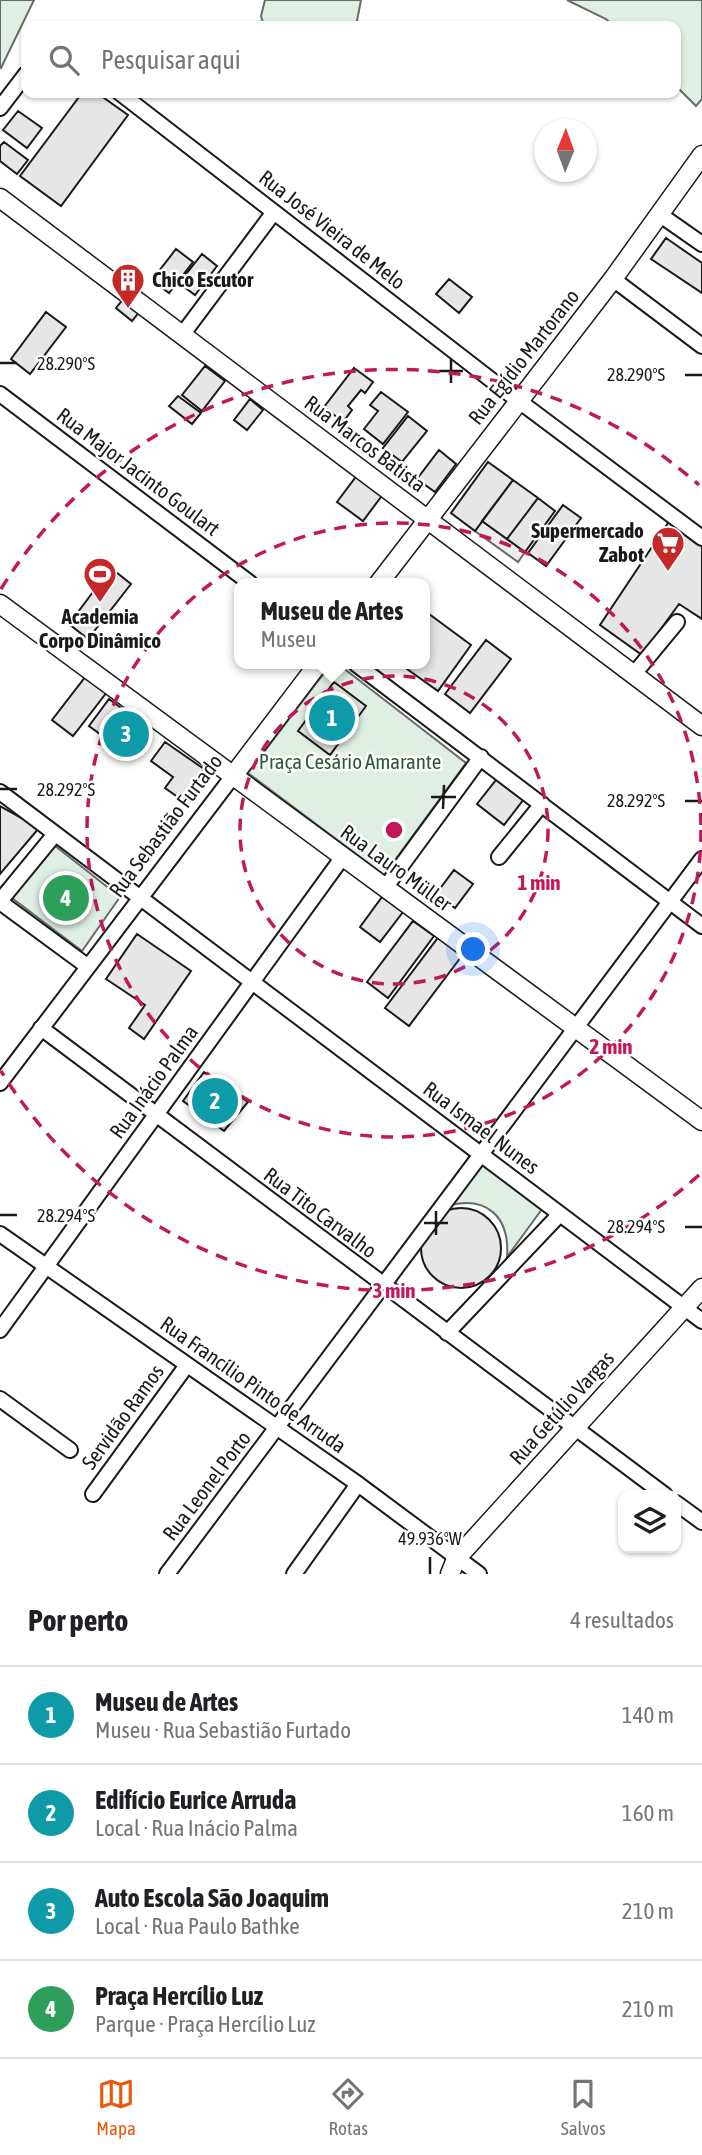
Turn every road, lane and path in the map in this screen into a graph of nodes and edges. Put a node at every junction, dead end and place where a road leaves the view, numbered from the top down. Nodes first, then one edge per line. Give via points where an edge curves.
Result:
1 (21, 81) edge
2 (126, 98) edge
3 (0, 108) edge
4 (702, 155) edge
5 (0, 198) edge
6 (274, 212) junction
7 (659, 214) junction
8 (702, 244) edge
9 (613, 279) junction
10 (182, 335) junction
11 (702, 346) edge
12 (0, 394) edge
13 (518, 401) junction
14 (428, 520) junction
15 (702, 538) edge
16 (243, 578) edge
17 (383, 578) edge
18 (0, 604) edge
19 (677, 622) dead end
20 (314, 669) edge
21 (363, 669) edge
22 (634, 674) junction
23 (702, 726) edge
24 (481, 757) junction
25 (233, 776) junction
26 (0, 792) edge
27 (542, 804) junction
28 (55, 834) junction
29 (499, 857) dead end
30 (342, 858) junction
31 (702, 859) edge
32 (385, 888) junction
33 (139, 898) junction
34 (670, 901) junction
35 (0, 902) edge
36 (702, 926) edge
37 (87, 965) junction
38 (253, 981) junction
39 (574, 1026) junction
40 (41, 1028) junction
41 (0, 1083) edge
42 (156, 1115) junction
43 (702, 1121) edge
44 (481, 1154) junction
45 (561, 1214) junction
46 (0, 1234) edge
47 (46, 1266) junction
48 (381, 1286) junction
49 (702, 1288) edge
50 (684, 1308) junction
51 (702, 1321) edge
52 (0, 1330) edge
53 (447, 1333) junction
54 (187, 1365) junction
55 (0, 1399) edge
56 (277, 1428) junction
57 (575, 1428) junction
58 (70, 1450) dead end
59 (358, 1485) junction
60 (659, 1490) edge
61 (93, 1494) dead end
62 (681, 1507) edge
63 (702, 1522) edge
64 (453, 1566) edge
65 (167, 1574) edge
66 (294, 1574) edge
67 (479, 1574) edge

1 - 3 street
2 - 6 street, Rua José Vieira de Melo
4 - 7 main road, Rua Egídio Martorano
5 - 10 main road, Rua Marcos Batista
6 - 10 street
6 - 13 street, Rua José Vieira de Melo
7 - 8 street
7 - 9 main road, Rua Egídio Martorano
9 - 11 street
9 - 13 main road, Rua Egídio Martorano
10 - 14 main road, Rua Marcos Batista
12 - 16 street, Rua Major Jacinto Goulart
13 - 14 main road, Rua Egídio Martorano
13 - 15 street, Rua José Vieira de Melo
14 - 17 main road, Rua Egídio Martorano
14 - 22 main road, Rua Marcos Batista
18 - 25 main road, Rua Lauro Müller
19 - 22 street
20 - 25 main road, Rua Sebastião Furtado
21 - 24 street
22 - 23 main road, Rua Marcos Batista
24 - 27 street
24 - 32 street
25 - 30 main road, Rua Lauro Müller
25 - 33 street, Rua Sebastião Furtado
26 - 28 street, Rua Ismael Nunes
27 - 29 street
27 - 34 street
28 - 33 street, Rua Ismael Nunes
28 - 35 street
30 - 32 main road, Rua Lauro Müller
30 - 38 street, Rua Inácio Palma
31 - 34 street, Rua Leonel Porto
32 - 39 main road, Rua Lauro Müller
33 - 37 street, Rua Sebastião Furtado
33 - 38 street, Rua Ismael Nunes
34 - 36 street
34 - 39 street, Rua Leonel Porto
35 - 37 street
37 - 40 street, Rua Sebastião Furtado
38 - 42 street, Rua Inácio Palma
38 - 44 street, Rua Ismael Nunes
39 - 43 main road, Rua Lauro Müller
39 - 44 street, Rua Leonel Porto
40 - 41 street, Rua Sebastião Furtado
40 - 42 street, Rua Tito Carvalho
42 - 47 street, Rua Inácio Palma
42 - 48 street, Rua Tito Carvalho
44 - 45 street, Rua Ismael Nunes
44 - 48 street, Rua Leonel Porto
45 - 50 street, Rua Ismael Nunes
45 - 53 street
46 - 47 street, Rua Francílio Pinto de Arruda
47 - 52 street, Rua Inácio Palma
47 - 54 street, Rua Francílio Pinto de Arruda
48 - 53 street, Rua Tito Carvalho
48 - 56 street, Rua Leonel Porto
49 - 50 main road, Rua Getúlio Vargas
50 - 51 street, Rua Ismael Nunes
50 - 57 main road, Rua Getúlio Vargas
53 - 57 street, Rua Tito Carvalho
54 - 56 street, Rua Francílio Pinto de Arruda
54 - 61 street, Servidão Ramos
55 - 58 street
56 - 59 street, Rua Francílio Pinto de Arruda
56 - 65 street, Rua Leonel Porto
57 - 60 street, Rua Tito Carvalho
57 - 64 main road, Rua Getúlio Vargas
59 - 64 street, Rua Francílio Pinto de Arruda
59 - 66 street
62 - 63 street
64 - 67 street, Rua Francílio Pinto de Arruda

